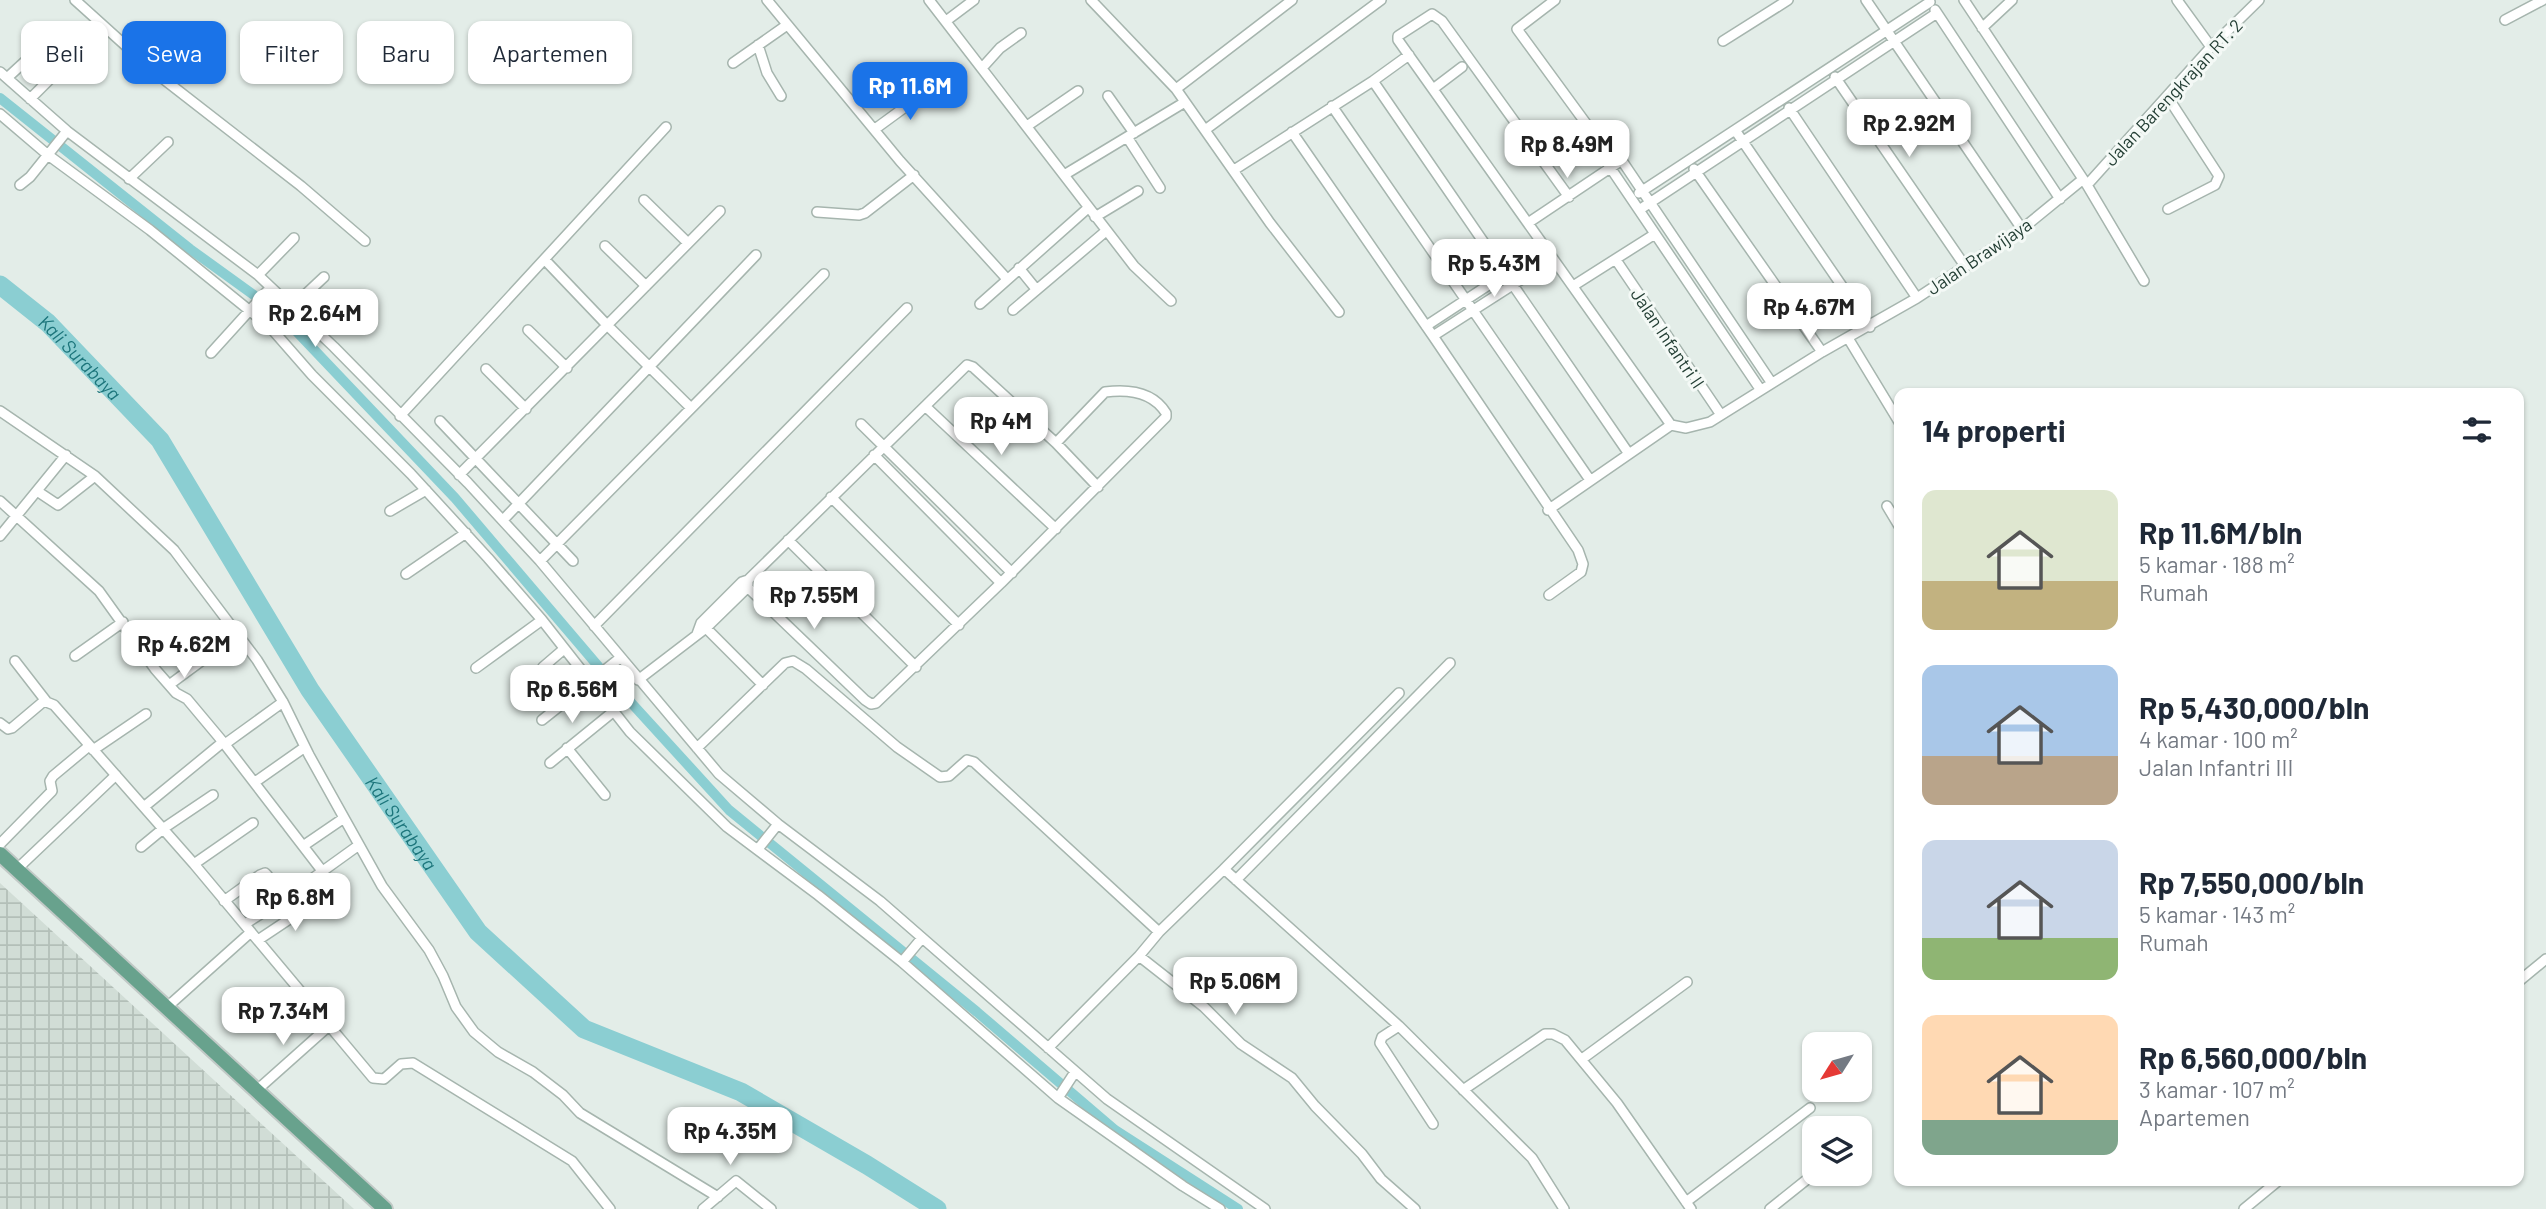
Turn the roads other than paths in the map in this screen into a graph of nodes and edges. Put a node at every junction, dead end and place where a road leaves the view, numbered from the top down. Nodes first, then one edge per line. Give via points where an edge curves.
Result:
1 (75, 0) edge
2 (767, 0) edge
3 (929, 0) edge
4 (974, 0) edge
5 (1091, 0) edge
6 (1292, 0) edge
7 (1381, 0) edge
8 (1555, 0) edge
9 (1788, 0) edge
10 (1866, 0) edge
11 (1964, 0) edge
12 (2012, 0) edge
13 (2178, 0) edge
14 (2259, 0) edge
15 (2543, 0) edge
16 (1929, 1) edge
17 (1937, 13) junction
18 (2505, 20) dead end
19 (946, 21) junction
20 (787, 25) junction
21 (1982, 28) junction
22 (1886, 30) junction
23 (1021, 33) dead end
24 (1723, 41) dead end
25 (1894, 42) junction
26 (758, 45) junction
27 (2211, 47) junction
28 (1409, 55) junction
29 (21, 63) edge
30 (733, 63) dead end
31 (1462, 67) dead end
32 (982, 68) junction
33 (1829, 68) junction
34 (3, 75) edge
35 (1837, 80) junction
36 (1373, 81) junction
37 (45, 84) edge
38 (1176, 89) junction
39 (1433, 89) junction
40 (927, 91) dead end
41 (1078, 91) dead end
42 (781, 96) dead end
43 (1108, 96) dead end
44 (2167, 96) junction
45 (30, 99) junction
46 (1782, 99) junction
47 (1185, 102) junction
48 (1332, 106) junction
49 (1790, 111) junction
50 (0, 114) edge
51 (1027, 126) junction
52 (666, 127) dead end
53 (875, 129) junction
54 (1205, 130) junction
55 (1735, 130) junction
56 (67, 131) junction
57 (1292, 132) junction
58 (1594, 133) junction
59 (1131, 135) junction
60 (168, 142) dead end
61 (1743, 142) junction
62 (49, 154) junction
63 (1622, 160) junction
64 (1688, 161) junction
65 (1611, 168) junction
66 (1234, 170) junction
67 (1696, 172) junction
68 (914, 175) junction
69 (1064, 175) junction
70 (129, 179) junction
71 (2084, 183) junction
72 (20, 185) dead end
73 (1160, 188) dead end
74 (1138, 191) dead end
75 (1642, 191) junction
76 (1569, 197) junction
77 (1631, 199) junction
78 (2060, 199) junction
79 (644, 200) dead end
80 (1651, 203) junction
81 (1088, 208) junction
82 (2168, 209) dead end
83 (1639, 210) junction
84 (720, 211) dead end
85 (817, 212) dead end
86 (1095, 217) junction
87 (1528, 223) junction
88 (2022, 229) junction
89 (1106, 231) junction
90 (1655, 234) junction
91 (294, 238) dead end
92 (365, 240) dead end
93 (688, 243) junction
94 (605, 246) dead end
95 (1545, 248) junction
96 (756, 255) dead end
97 (1553, 259) junction
98 (1616, 260) junction
99 (545, 261) junction
100 (1965, 266) junction
101 (1019, 268) junction
102 (1506, 273) junction
103 (824, 274) dead end
104 (258, 275) junction
105 (324, 277) dead end
106 (1007, 279) junction
107 (2144, 281) dead end
108 (1514, 284) junction
109 (646, 286) junction
110 (1573, 286) junction
111 (1036, 289) junction
112 (268, 290) junction
113 (1917, 298) junction
114 (1465, 300) junction
115 (1171, 301) dead end
116 (980, 303) dead end
117 (292, 306) junction
118 (906, 308) dead end
119 (252, 309) junction
120 (1013, 310) dead end
121 (1473, 310) junction
122 (1339, 312) dead end
123 (608, 326) junction
124 (1426, 326) junction
125 (1870, 327) junction
126 (528, 330) dead end
127 (1433, 336) junction
128 (1847, 338) junction
129 (1822, 352) junction
130 (211, 353) dead end
131 (650, 366) junction
132 (567, 368) junction
133 (486, 369) dead end
134 (1771, 382) junction
135 (1760, 389) junction
136 (925, 406) junction
137 (691, 408) junction
138 (526, 409) junction
139 (0, 411) edge
140 (1894, 414) edge
141 (1721, 415) junction
142 (400, 416) junction
143 (440, 421) dead end
144 (861, 424) dead end
145 (1671, 425) junction
146 (1056, 443) junction
147 (883, 447) junction
148 (1629, 454) junction
149 (66, 455) junction
150 (874, 455) junction
151 (475, 459) junction
152 (459, 475) junction
153 (95, 476) junction
154 (1590, 480) junction
155 (1098, 487) junction
156 (426, 490) junction
157 (37, 491) junction
158 (831, 497) junction
159 (0, 501) edge
160 (518, 503) junction
161 (1887, 506) dead end
162 (1548, 510) junction
163 (390, 511) dead end
164 (17, 515) junction
165 (1894, 518) edge
166 (503, 520) junction
167 (1056, 529) junction
168 (466, 533) junction
169 (0, 536) edge
170 (788, 540) junction
171 (557, 544) junction
172 (540, 561) junction
173 (573, 561) dead end
174 (1012, 573) junction
175 (406, 574) dead end
176 (746, 583) junction
177 (1001, 583) junction
178 (1549, 595) dead end
179 (542, 620) junction
180 (123, 622) junction
181 (959, 625) junction
182 (594, 626) junction
183 (704, 626) junction
184 (238, 634) junction
185 (564, 649) junction
186 (75, 656) dead end
187 (615, 657) junction
188 (15, 661) dead end
189 (1450, 663) dead end
190 (543, 667) dead end
191 (916, 667) junction
192 (477, 668) dead end
193 (638, 680) junction
194 (591, 681) junction
195 (169, 685) junction
196 (762, 685) junction
197 (1399, 693) dead end
198 (47, 701) junction
199 (283, 702) junction
200 (614, 711) junction
201 (146, 714) dead end
202 (542, 720) dead end
203 (0, 723) edge
204 (224, 743) junction
205 (305, 747) junction
206 (91, 748) junction
207 (567, 748) junction
208 (697, 748) junction
209 (550, 763) dead end
210 (116, 775) junction
211 (255, 782) junction
212 (213, 795) dead end
213 (605, 795) dead end
214 (145, 806) junction
215 (344, 818) junction
216 (253, 823) dead end
217 (164, 828) junction
218 (775, 828) junction
219 (0, 844) edge
220 (359, 845) junction
221 (303, 846) junction
222 (141, 847) dead end
223 (760, 848) junction
224 (0, 854) edge
225 (194, 864) junction
226 (1224, 869) junction
227 (16, 870) junction
228 (323, 872) junction
229 (1236, 880) junction
230 (285, 899) junction
231 (225, 901) junction
232 (315, 902) dead end
233 (248, 928) junction
234 (1159, 932) junction
235 (258, 940) junction
236 (919, 942) junction
237 (1139, 956) junction
238 (2546, 959) edge
239 (903, 961) junction
240 (2524, 977) edge
241 (1687, 982) dead end
242 (166, 1008) junction
243 (330, 1025) junction
244 (1399, 1026) junction
245 (1048, 1048) junction
246 (1582, 1059) junction
247 (1072, 1076) junction
248 (1466, 1088) junction
249 (257, 1090) junction
250 (1058, 1096) junction
251 (1810, 1108) dead end
252 (1433, 1124) dead end
253 (1802, 1183) edge
254 (2272, 1186) edge
255 (718, 1197) junction
256 (1689, 1206) edge
257 (385, 1209) edge
258 (610, 1209) edge
259 (704, 1209) edge
260 (771, 1209) edge
261 (1220, 1209) edge
262 (1265, 1209) edge
263 (1415, 1209) edge
264 (1564, 1209) edge
265 (1770, 1209) edge
266 (2244, 1209) edge

1 - 92 street via 157,74
2 - 20 street
3 - 19 street
4 - 19 street
5 - 38 street
6 - 38 street
7 - 54 street
8 - 58 street via 1517,29
9 - 24 street
10 - 22 street
11 - 21 street
12 - 21 street
13 - 27 street
14 - 27 street, Jalan Barengkrajan RT. 2
15 - 18 street
16 - 17 street
16 - 22 street
17 - 25 street
17 - 78 street
19 - 32 street
20 - 26 street
20 - 53 street
21 - 71 street
22 - 25 street
22 - 33 street
23 - 32 street
25 - 35 street
25 - 88 street
26 - 30 street
26 - 42 street
27 - 44 street, Jalan Barengkrajan RT. 2
28 - 36 street
28 - 39 street
28 - 76 street via 1397,37 1435,15
29 - 34 street
31 - 39 street
32 - 51 street
33 - 35 street
33 - 46 street
34 - 45 street
35 - 49 street
35 - 100 street
36 - 48 street
36 - 102 street
37 - 45 street
38 - 47 street
39 - 87 street
40 - 53 street
41 - 51 street
43 - 59 street
44 - 71 street, Jalan Barengkrajan RT. 2
44 - 82 street via 2219,176 2216,185
45 - 56 street
46 - 49 street
46 - 55 street
47 - 54 street
47 - 59 street
48 - 57 street
48 - 114 street
49 - 61 street
49 - 113 street
50 - 62 street
51 - 69 street
52 - 99 street
53 - 68 street
54 - 66 street
55 - 61 street
55 - 64 street
56 - 62 street
56 - 70 street
57 - 66 street
57 - 124 street
58 - 63 street via 1604,134
58 - 65 street via 1595,145
59 - 69 street
59 - 73 street
60 - 70 street
61 - 67 street
61 - 125 street
62 - 72 street
62 - 119 street
63 - 65 street
63 - 75 street
64 - 67 street
64 - 75 street
65 - 76 street
65 - 77 street
66 - 122 street
67 - 80 street
67 - 129 street
68 - 85 street via 865,213
68 - 106 street
69 - 81 street
70 - 104 street
71 - 78 street, Jalan Brawijaya
71 - 107 street
74 - 86 street
75 - 77 street
75 - 80 street
76 - 87 street
77 - 83 street
78 - 88 street, Jalan Brawijaya
79 - 93 street
80 - 83 street
80 - 134 street
81 - 86 street
81 - 101 street
83 - 90 street
84 - 93 street
86 - 89 street
87 - 95 street
88 - 100 street, Jalan Brawijaya
89 - 111 street
89 - 115 street
90 - 98 street
90 - 135 street
91 - 104 street
93 - 109 street
94 - 109 street
95 - 97 street
95 - 102 street
96 - 131 street
97 - 108 street
97 - 110 street
98 - 110 street
98 - 141 street, Jalan Infantri II
99 - 123 street
99 - 142 street
100 - 113 street, Jalan Brawijaya
101 - 106 street
101 - 111 street
102 - 108 street
102 - 114 street
103 - 137 street
104 - 112 street
105 - 117 street
106 - 116 street
108 - 121 street
108 - 148 street
109 - 123 street
110 - 145 street
111 - 120 street
112 - 117 street
112 - 119 street
113 - 125 street, Jalan Brawijaya
114 - 121 street
114 - 124 street
117 - 142 street
118 - 182 street
119 - 130 street
119 - 156 street
121 - 127 street
121 - 154 street
123 - 131 street
123 - 132 street
124 - 127 street
125 - 128 street, Jalan Brawijaya
126 - 132 street
127 - 162 street
128 - 129 street, Jalan Brawijaya
128 - 140 street
129 - 134 street, Jalan Brawijaya
131 - 137 street
131 - 160 street
132 - 138 street
133 - 138 street
134 - 135 street, Jalan Brawijaya
135 - 141 street, Jalan Brawijaya
136 - 146 street via 969,365
136 - 147 street
136 - 167 street
137 - 171 street
138 - 151 street
139 - 149 street
141 - 145 street, Jalan Brawijaya via 1698,426
142 - 152 street
143 - 151 street
144 - 147 street
145 - 148 street
146 - 155 street
146 - 155 street via 1105,392 1138,392 1165,410 1166,417
147 - 150 street
147 - 174 street
148 - 154 street
149 - 153 street
149 - 157 street
150 - 158 street
150 - 177 street
151 - 152 street
151 - 160 street
152 - 166 street
153 - 157 street via 58,505
153 - 184 street via 174,550
154 - 162 street
155 - 167 street
156 - 163 street
156 - 168 street
157 - 164 street
158 - 170 street
158 - 181 street
159 - 164 street
160 - 166 street
160 - 171 street
161 - 165 street
162 - 178 street via 1583,564 1579,575
164 - 169 street
164 - 180 street via 91,583
166 - 172 street
167 - 174 street
168 - 175 street
168 - 179 street
170 - 176 street
170 - 191 street
171 - 172 street
171 - 173 street
172 - 182 street
174 - 177 street
176 - 183 street
176 - 191 street via 872,704
177 - 181 street
179 - 185 street
179 - 192 street
180 - 186 street
180 - 195 street
181 - 191 street
182 - 187 street
183 - 193 street
183 - 196 street
184 - 195 street
184 - 199 street
185 - 190 street
185 - 194 street
187 - 193 street
187 - 194 street
188 - 198 street
189 - 229 street
193 - 208 street
194 - 200 street
194 - 202 street
195 - 204 street
196 - 208 street
196 - 234 street via 793,661 940,777 949,776 967,760 973,761
197 - 226 street
198 - 203 street via 12,729
198 - 206 street
199 - 204 street
199 - 205 street
200 - 207 street
200 - 223 street via 698,801
201 - 206 street
204 - 211 street
204 - 214 street
205 - 211 street
205 - 215 street
206 - 210 street
206 - 219 street via 53,776 52,791
207 - 209 street
207 - 213 street
208 - 218 street
210 - 214 street
210 - 227 street
211 - 221 street
212 - 217 street
214 - 217 street
215 - 220 street
215 - 221 street
216 - 225 street
217 - 222 street
217 - 225 street
218 - 223 street
218 - 236 street via 880,901
220 - 228 street
220 - 255 street via 382,886 429,950 456,1007 474,1032 533,1072 580,1113
221 - 228 street
223 - 239 street
224 - 227 main road
225 - 231 street
226 - 229 street
226 - 234 street
227 - 242 main road
228 - 230 street
229 - 244 street
230 - 231 street via 265,873
230 - 233 street
231 - 233 street
232 - 235 street
233 - 235 street
233 - 242 street
234 - 237 street
235 - 243 street
236 - 239 street
236 - 245 street
237 - 245 street
237 - 263 street via 1204,1007 1241,1044 1292,1078 1381,1179
238 - 240 street
239 - 250 street
241 - 246 street
242 - 249 main road
243 - 249 street
243 - 258 street via 373,1078 384,1079 401,1064 413,1063 572,1161
244 - 248 street
244 - 252 street via 1380,1042
245 - 247 street
246 - 248 street via 1566,1040 1547,1034
246 - 256 street
247 - 250 street
247 - 262 street
248 - 264 street via 1532,1158
249 - 257 main road
250 - 261 street
251 - 256 street
253 - 265 street
254 - 266 street
255 - 259 street
255 - 260 street via 738,1181

